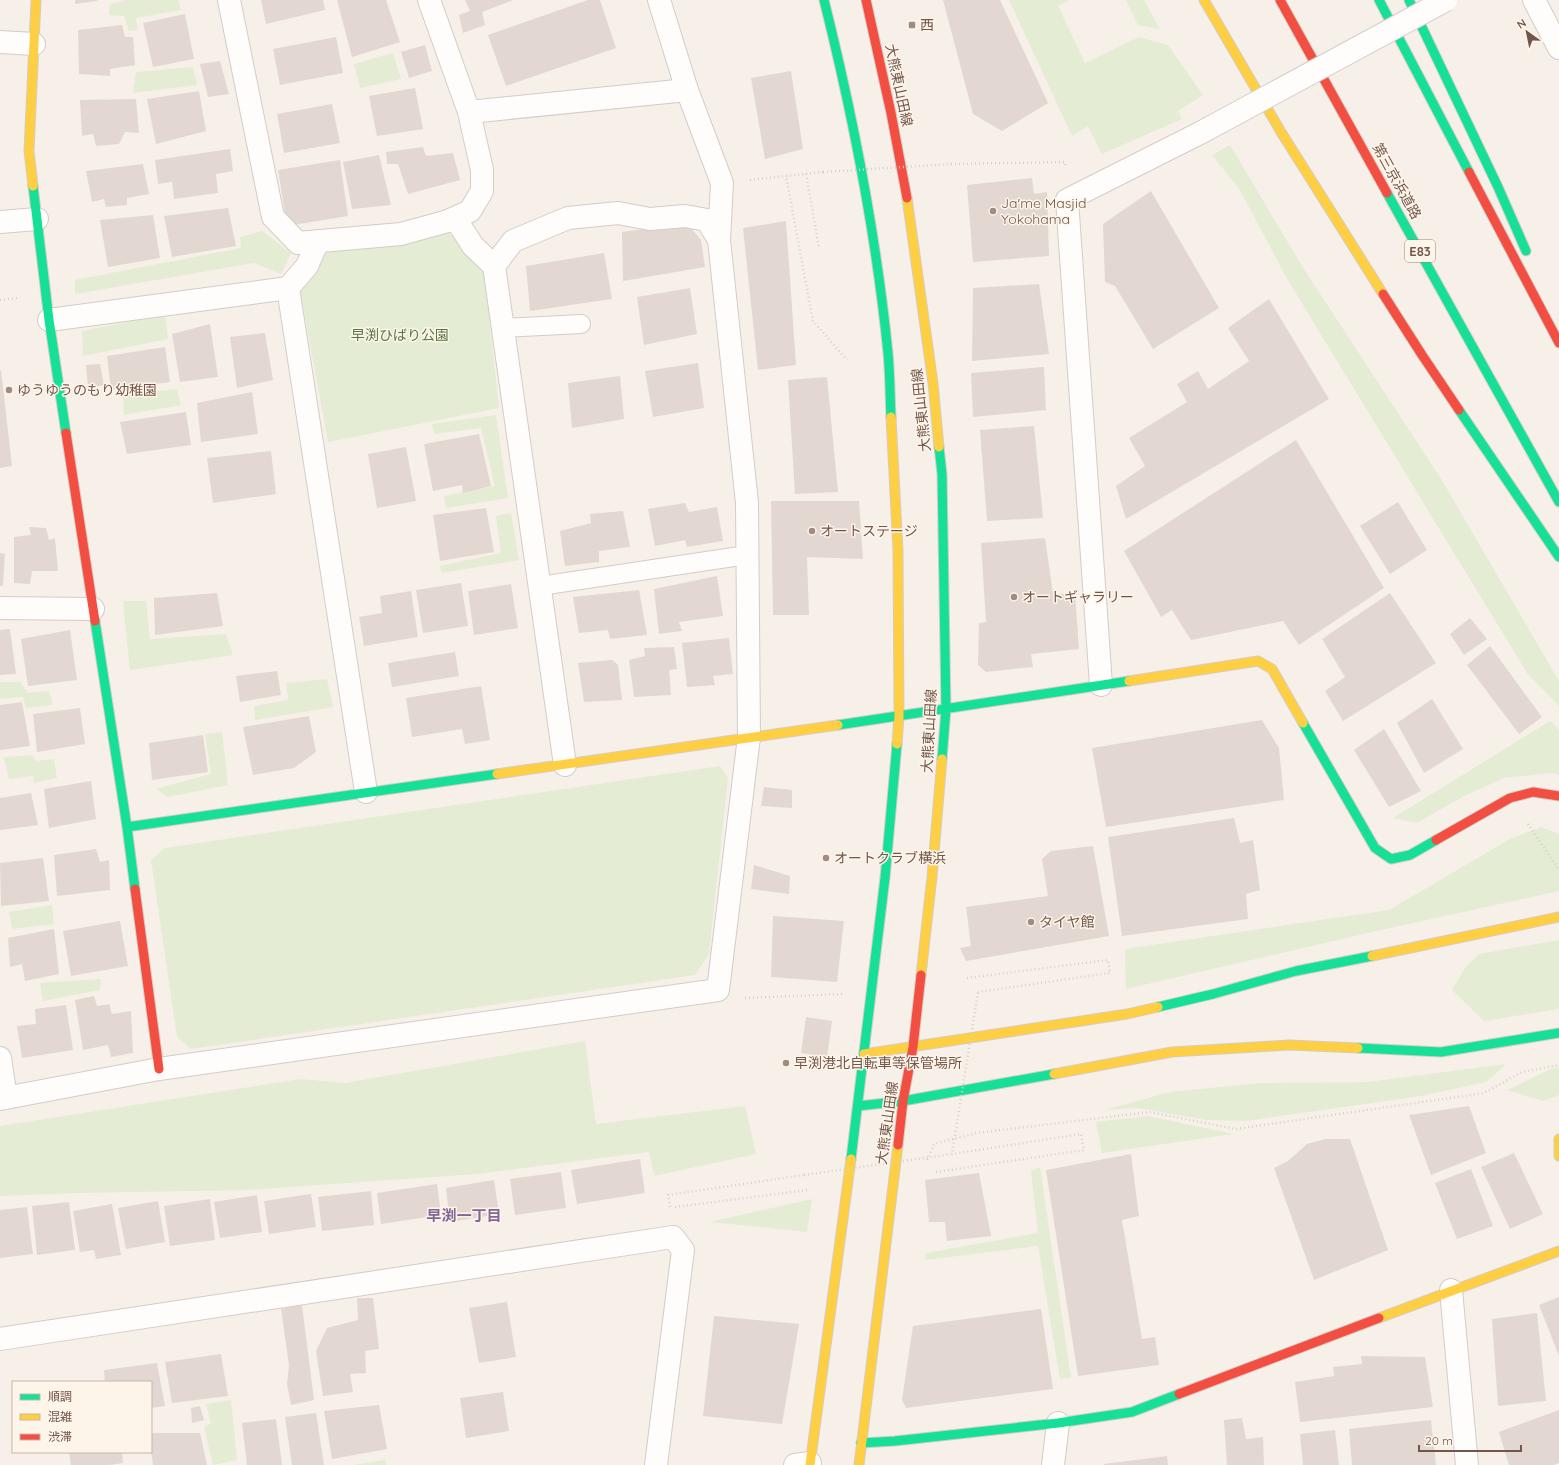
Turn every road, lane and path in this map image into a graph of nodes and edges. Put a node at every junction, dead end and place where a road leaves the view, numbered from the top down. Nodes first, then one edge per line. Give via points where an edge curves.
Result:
1 (36, 0) edge
2 (229, 0) edge
3 (429, 0) edge
4 (659, 0) edge
5 (824, 0) edge
6 (866, 0) edge
7 (1204, 0) edge
8 (1280, 0) edge
9 (1379, 0) edge
10 (1409, 0) edge
11 (1446, 0) edge
12 (1534, 0) edge
13 (0, 42) edge
14 (34, 44) junction
15 (1559, 48) edge
16 (687, 90) junction
17 (469, 112) junction
18 (806, 174) junction
19 (786, 176) junction
20 (722, 183) junction
21 (1067, 200) junction
22 (455, 218) junction
23 (37, 219) junction
24 (0, 222) edge
25 (719, 240) junction
26 (318, 241) junction
27 (819, 247) dead end
28 (1528, 257) dead end
29 (494, 266) junction
30 (288, 288) junction
31 (1547, 299) dead end
32 (49, 320) junction
33 (581, 324) dead end
34 (503, 328) junction
35 (1559, 328) edge
36 (1559, 343) edge
37 (847, 360) dead end
38 (1559, 502) edge
39 (747, 555) junction
40 (1559, 557) edge
41 (540, 586) junction
42 (0, 608) edge
43 (92, 610) junction
44 (1101, 685) junction
45 (946, 709) junction
46 (898, 716) junction
47 (749, 737) junction
48 (565, 765) junction
49 (366, 792) junction
50 (1559, 796) edge
51 (1510, 798) junction
52 (127, 827) junction
53 (1559, 870) edge
54 (1559, 917) edge
55 (967, 978) dead end
56 (718, 990) junction
57 (842, 994) dead end
58 (1559, 1033) edge
59 (914, 1047) junction
60 (864, 1054) junction
61 (0, 1058) edge
62 (1559, 1065) edge
63 (159, 1069) junction
64 (3, 1098) edge
65 (903, 1101) junction
66 (858, 1106) junction
67 (1559, 1139) edge
68 (952, 1154) junction
69 (1559, 1156) edge
70 (926, 1163) dead end
71 (936, 1172) dead end
72 (807, 1190) dead end
73 (1559, 1251) edge
74 (1451, 1290) junction
75 (0, 1339) edge
76 (1058, 1423) junction
77 (861, 1443) junction
78 (805, 1464) edge
79 (656, 1465) edge
80 (858, 1465) edge
81 (1053, 1465) edge
82 (1467, 1465) edge

1 - 14 main road
2 - 26 street via 273,217 298,243
3 - 17 street
4 - 16 street
5 - 46 main road, 大熊東山田線 via 859,158 876,256 888,354 898,551
6 - 45 main road, 大熊東山田線 via 908,202 933,383 942,474
7 - 40 main road via 1281,132 1422,355
8 - 38 main road, 第三京浜道路 / E83
9 - 36 main road
10 - 28 main road via 1498,187
11 - 21 street, bridge via 1202,132
12 - 15 street
13 - 14 street
14 - 23 main road via 29,151
16 - 17 street
16 - 20 street
17 - 22 street via 482,170 482,191 470,211
18 - 19 path
18 - 21 path, bridge via 951,164 1065,162
18 - 27 path
19 - 20 path
19 - 37 path via 813,321
20 - 25 street
21 - 44 street
22 - 26 street via 401,234
22 - 29 street via 473,246
23 - 24 street
23 - 32 main road
25 - 29 street via 707,220 685,216 650,219 618,213 568,218 513,241
25 - 39 street via 746,503
26 - 30 street via 307,266
29 - 34 street
30 - 32 street
30 - 49 street
31 - 35 main road
32 - 43 main road
33 - 34 lane
34 - 41 street
39 - 41 lane
39 - 47 street
41 - 48 street
42 - 43 street
43 - 52 main road
44 - 45 main road
44 - 51 main road via 1258,661 1272,669 1375,848 1391,859 1410,856
45 - 46 main road
45 - 59 main road, 大熊東山田線
46 - 47 main road
46 - 60 main road, 大熊東山田線 via 886,878
47 - 48 main road
47 - 56 street
48 - 49 main road
49 - 52 main road
50 - 51 main road via 1533,792
51 - 53 path
52 - 63 main road
54 - 59 main road via 1535,924 1296,971 1128,1014
55 - 68 path, bridge via 1108,960 1110,973 978,992
56 - 57 path via 726,999
56 - 63 street
58 - 65 main road via 1441,1052 1289,1046 1172,1052
59 - 60 main road
59 - 65 main road, 大熊東山田線
60 - 66 main road, 大熊東山田線
61 - 64 street
62 - 70 path via 1522,1072 1484,1093 1236,1129 1150,1112 976,1133 934,1144
63 - 64 street
65 - 66 main road
65 - 77 main road, 大熊東山田線
66 - 78 main road, 大熊東山田線
67 - 69 main road
68 - 71 path via 1081,1134 1084,1150
68 - 72 path, bridge via 668,1195 670,1207
73 - 74 main road
74 - 76 main road via 1132,1412
74 - 82 street
75 - 79 street via 673,1237 683,1250
76 - 77 main road
76 - 81 street
77 - 80 main road, 大熊東山田線

